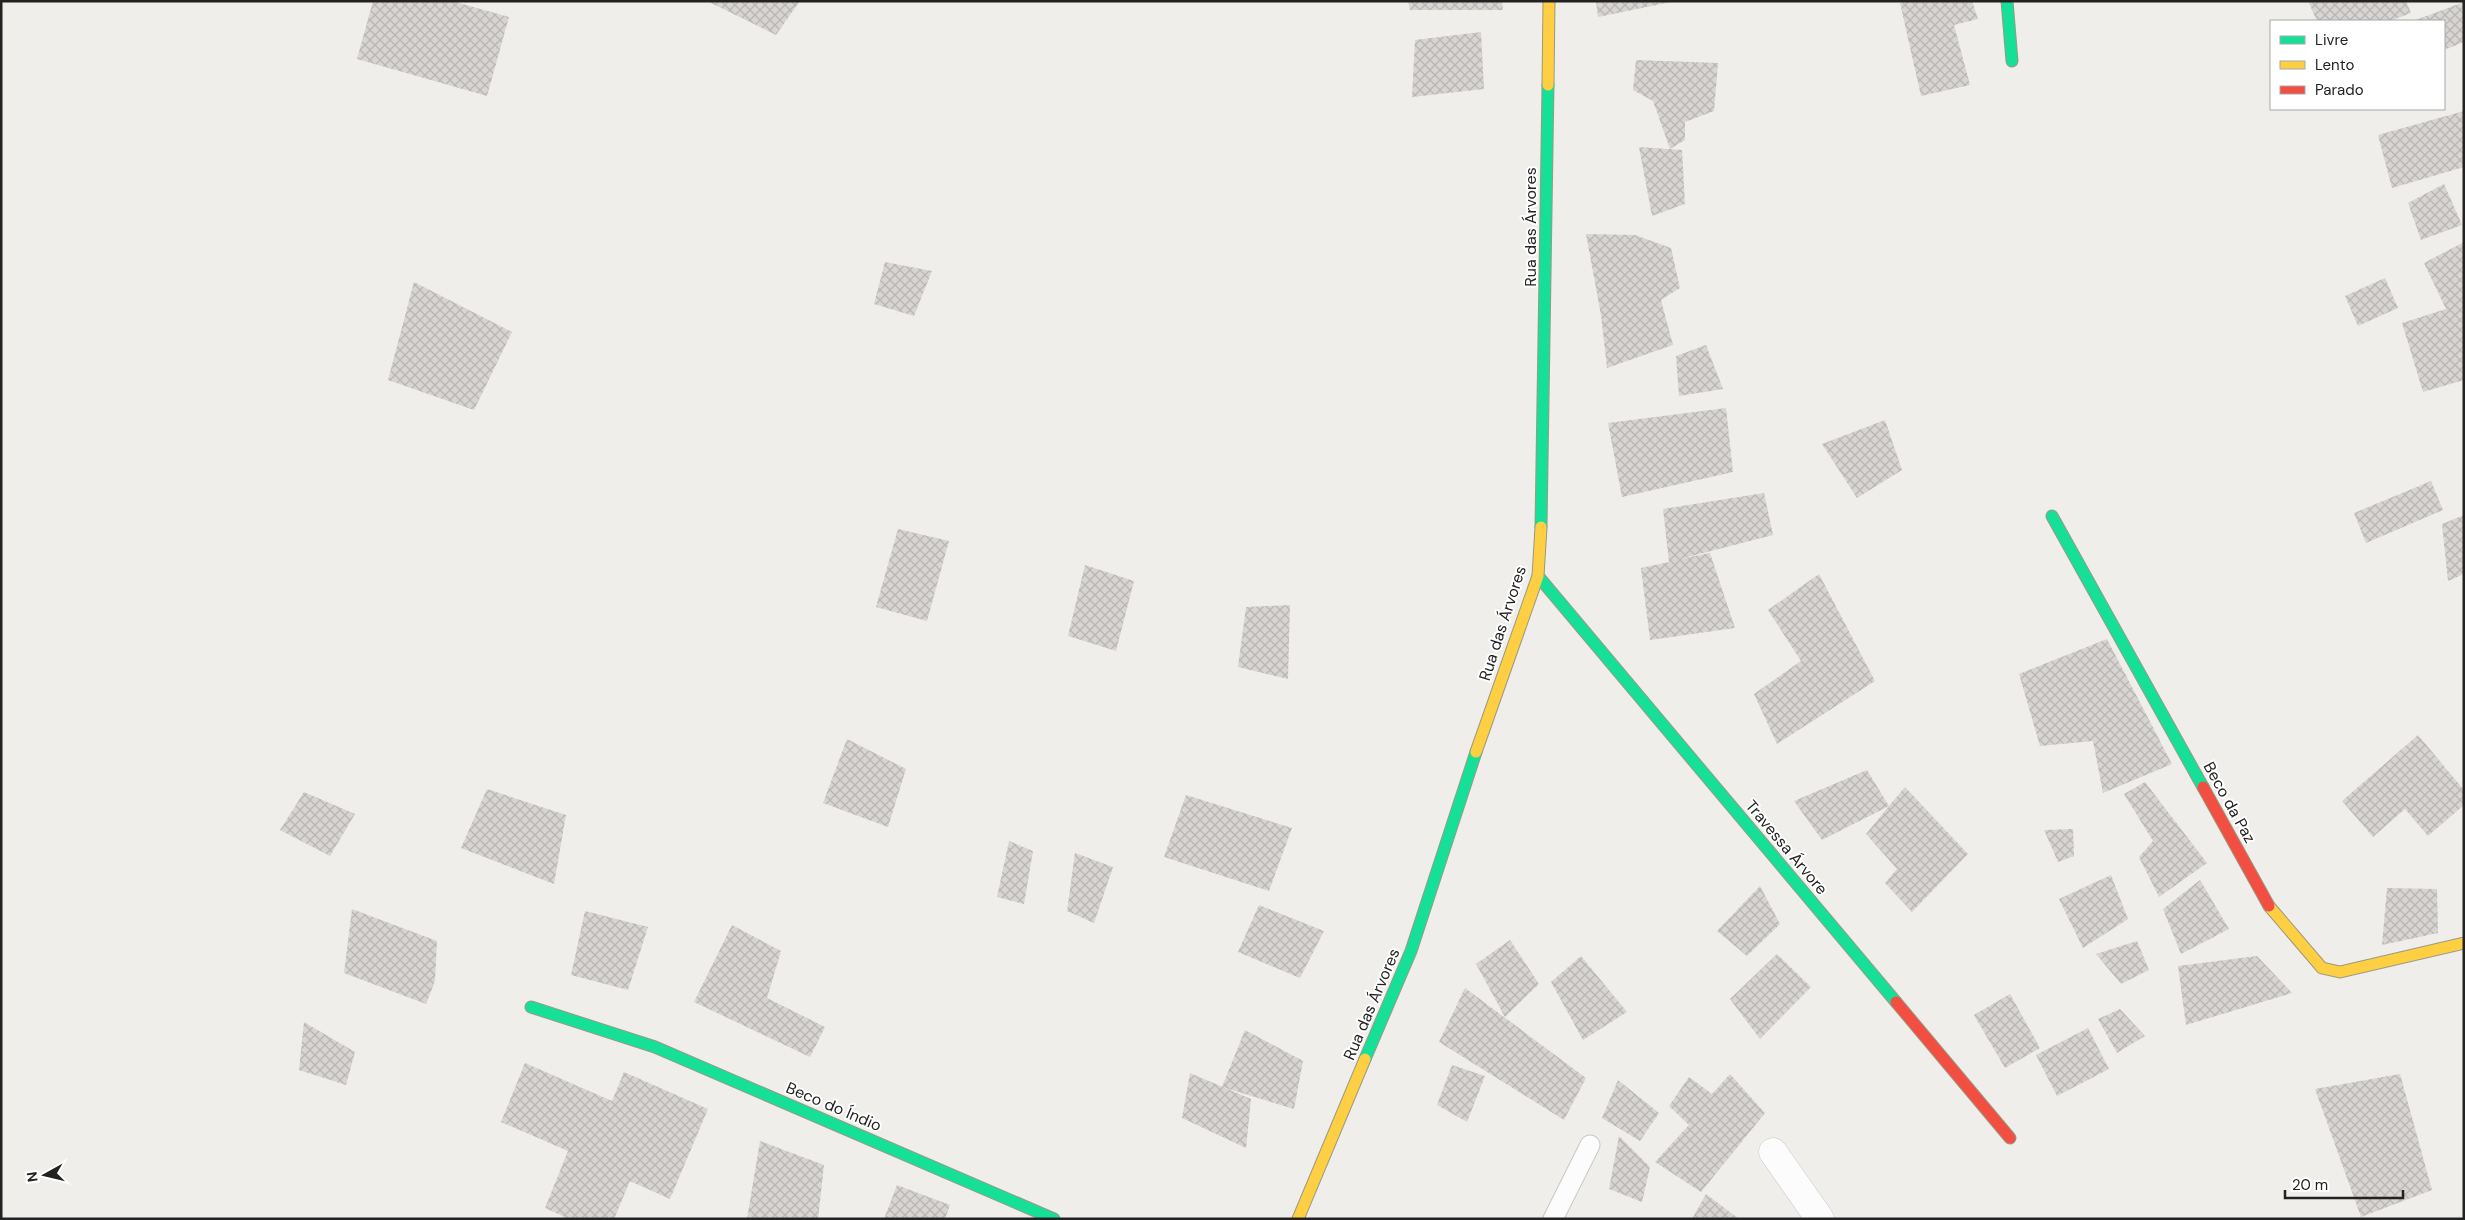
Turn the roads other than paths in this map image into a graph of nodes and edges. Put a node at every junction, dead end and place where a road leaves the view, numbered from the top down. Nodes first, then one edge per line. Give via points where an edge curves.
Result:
1 (1549, 1) edge
2 (2007, 1) edge
3 (2012, 61) dead end
4 (2052, 516) dead end
5 (1538, 576) junction
6 (2464, 944) edge
7 (531, 1007) dead end
8 (2010, 1138) dead end
9 (1590, 1145) dead end
10 (1774, 1152) dead end
11 (1054, 1219) edge
12 (1298, 1219) edge
13 (1553, 1219) edge
14 (1820, 1219) edge

1 - 5 street, Rua das Árvores via 1545,377
2 - 3 street
4 - 6 street, Beco da Paz via 2273,912 2307,953 2322,968 2340,972
5 - 8 street, Travessa Árvore
5 - 12 street, Rua das Árvores via 1479,741 1411,951
7 - 11 street, Beco do Índio via 655,1047
9 - 13 lane
10 - 14 street

